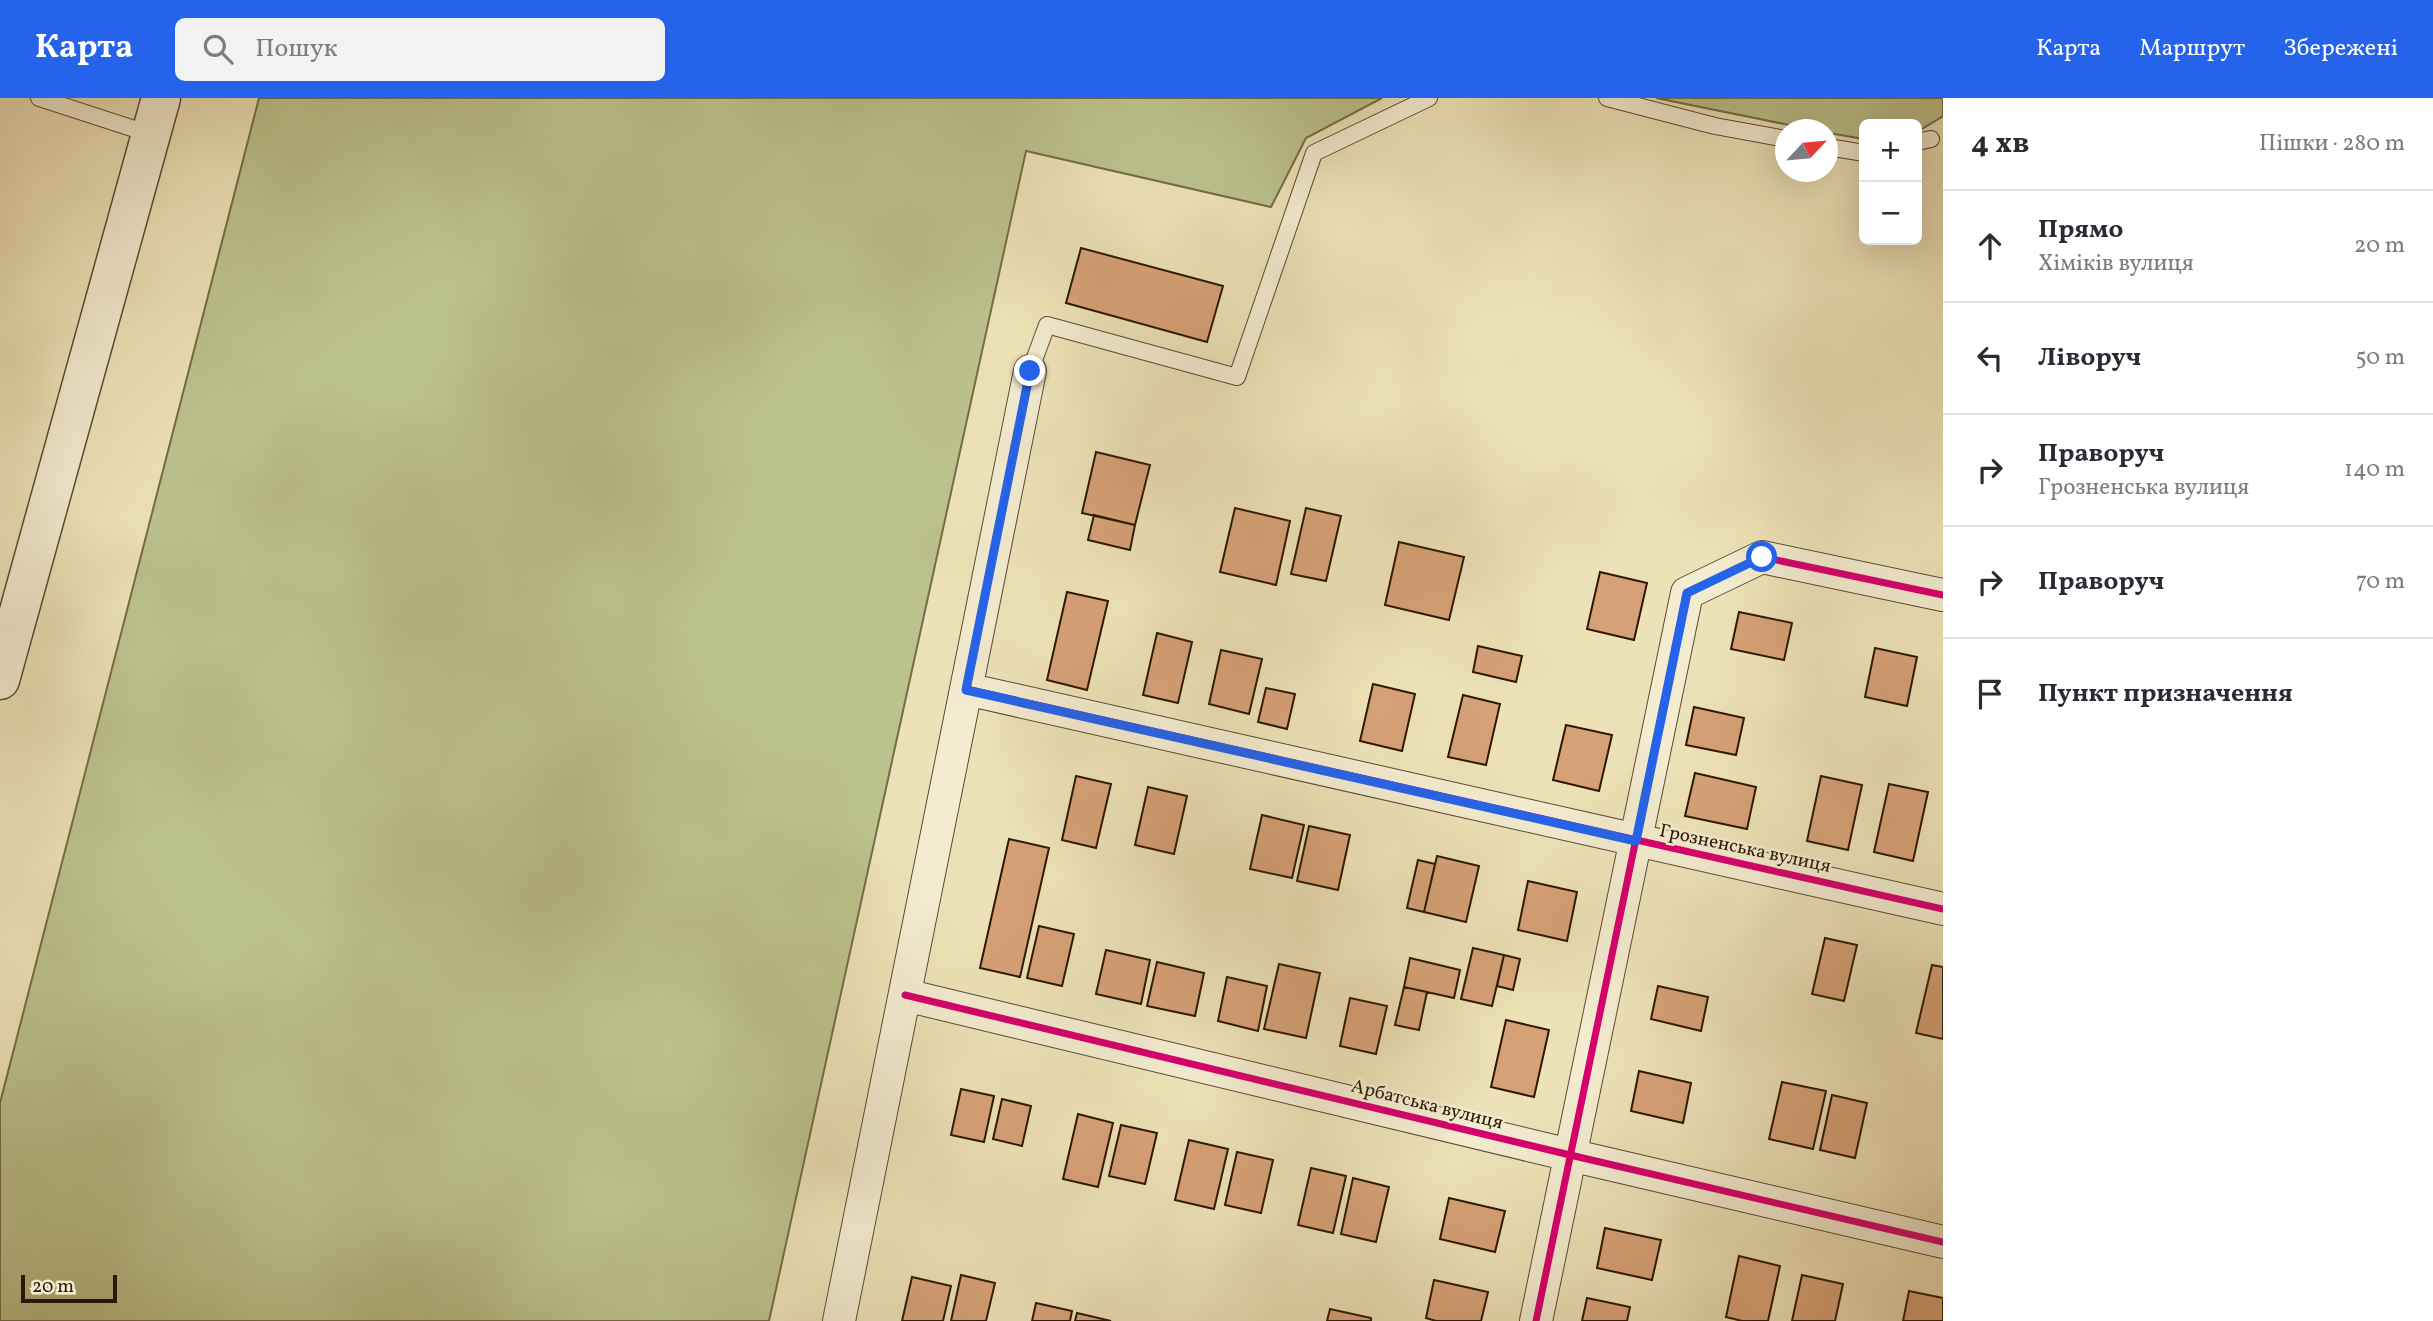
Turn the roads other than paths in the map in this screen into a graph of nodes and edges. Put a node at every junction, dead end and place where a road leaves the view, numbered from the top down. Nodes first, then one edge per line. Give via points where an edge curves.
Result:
1 (40, 98) edge
2 (161, 98) edge
3 (1429, 98) edge
4 (1607, 98) edge
5 (151, 134) junction
6 (1775, 137) edge
7 (1838, 149) edge
8 (1859, 152) edge
9 (1030, 371) joint
10 (1943, 595) edge
11 (0, 680) edge
12 (966, 690) junction
13 (1636, 841) junction
14 (1943, 909) edge
15 (905, 995) junction
16 (1570, 1155) junction
17 (1943, 1242) edge
18 (839, 1321) edge
19 (1536, 1321) edge

1 - 5 lane
2 - 5 street
3 - 9 lane via 1314,153 1237,377 1047,325
4 - 6 lane
5 - 11 street
7 - 8 lane
9 - 12 street
10 - 13 street via 1762,557 1687,593
12 - 13 street, Грозненська вулиця
12 - 15 street
13 - 14 street, Грозненська вулиця
13 - 16 street
15 - 16 street, Арбатська вулиця
15 - 18 street
16 - 17 street, Арбатська вулиця
16 - 19 street

